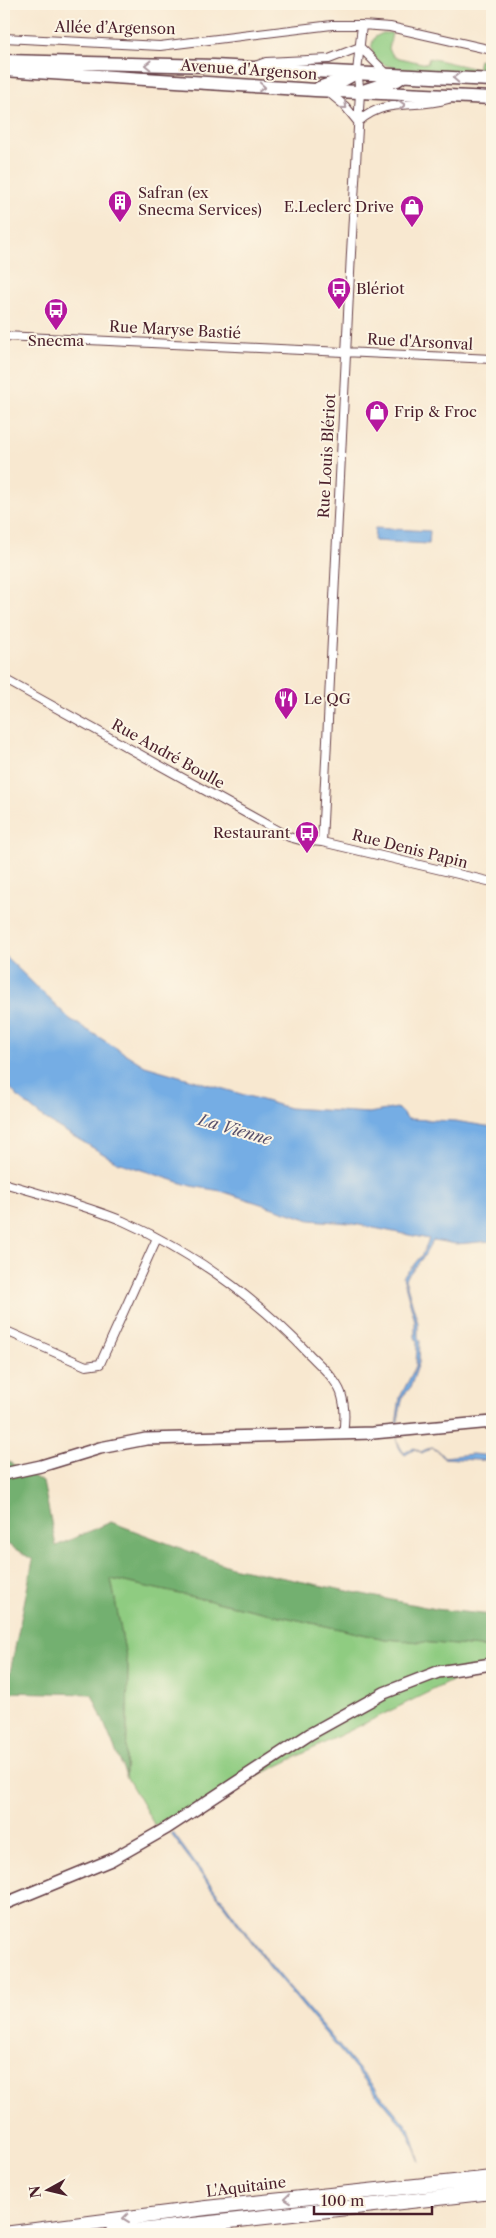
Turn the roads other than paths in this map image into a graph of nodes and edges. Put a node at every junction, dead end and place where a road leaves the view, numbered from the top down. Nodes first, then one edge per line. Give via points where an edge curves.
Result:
1 (362, 26) junction
2 (4, 38) edge
3 (360, 47) junction
4 (492, 50) edge
5 (4, 62) edge
6 (253, 67) junction
7 (4, 70) edge
8 (357, 72) junction
9 (386, 74) junction
10 (405, 75) junction
11 (492, 80) edge
12 (321, 90) junction
13 (360, 92) junction
14 (454, 97) junction
15 (492, 98) edge
16 (358, 122) junction
17 (4, 336) edge
18 (346, 352) junction
19 (492, 359) edge
20 (4, 680) edge
21 (322, 842) junction
22 (492, 882) edge
23 (4, 1183) edge
24 (157, 1238) junction
25 (4, 1330) edge
26 (492, 1422) edge
27 (344, 1434) junction
28 (4, 1474) edge
29 (492, 1664) edge
30 (4, 1904) edge
31 (492, 2178) edge
32 (492, 2192) edge
33 (4, 2234) edge
34 (111, 2234) edge

1 - 2 street, Allée d’Argenson via 332,25 160,46
1 - 3 street, Rue Louis Blériot
1 - 4 street, Allée d’Argenson via 390,27
3 - 6 street via 329,59 266,62
3 - 8 street, Rue Louis Blériot
3 - 9 street
6 -> 5 main road, Avenue d'Argenson
6 - 8 main road, Avenue d'Argenson
7 -> 12 main road, Avenue d'Argenson
8 - 9 main road, Avenue d'Argenson
8 - 12 main road via 323,85
8 - 13 street, Rue Louis Blériot
9 - 10 main road, Avenue d'Argenson
11 -> 10 main road, Avenue d'Argenson
10 - 13 main road
12 - 13 main road, Avenue d'Argenson
12 -> 16 street via 345,106
13 - 14 main road, Avenue d'Argenson
13 - 16 street, Rue Louis Blériot
14 - 15 main road, Avenue d'Argenson
16 -> 14 street via 381,107 433,104
16 - 18 street, Rue Louis Blériot
17 - 18 street, Rue Maryse Bastié
18 - 19 street, Rue d'Arsonval
18 - 21 street, Rue Louis Blériot
20 - 21 street, Rue André Boulle via 290,837
21 - 22 street, Rue Denis Papin
23 - 24 street via 90,1209
24 - 25 street via 100,1364 86,1366
24 - 27 street via 204,1264 283,1326 330,1376 341,1394
26 - 27 street
27 - 28 street via 146,1438
29 - 30 street via 438,1672 384,1693 310,1734 167,1828 111,1860
31 -> 33 highway, L'Aquitaine via 215,2207
32 - 34 highway, L'Aquitaine

